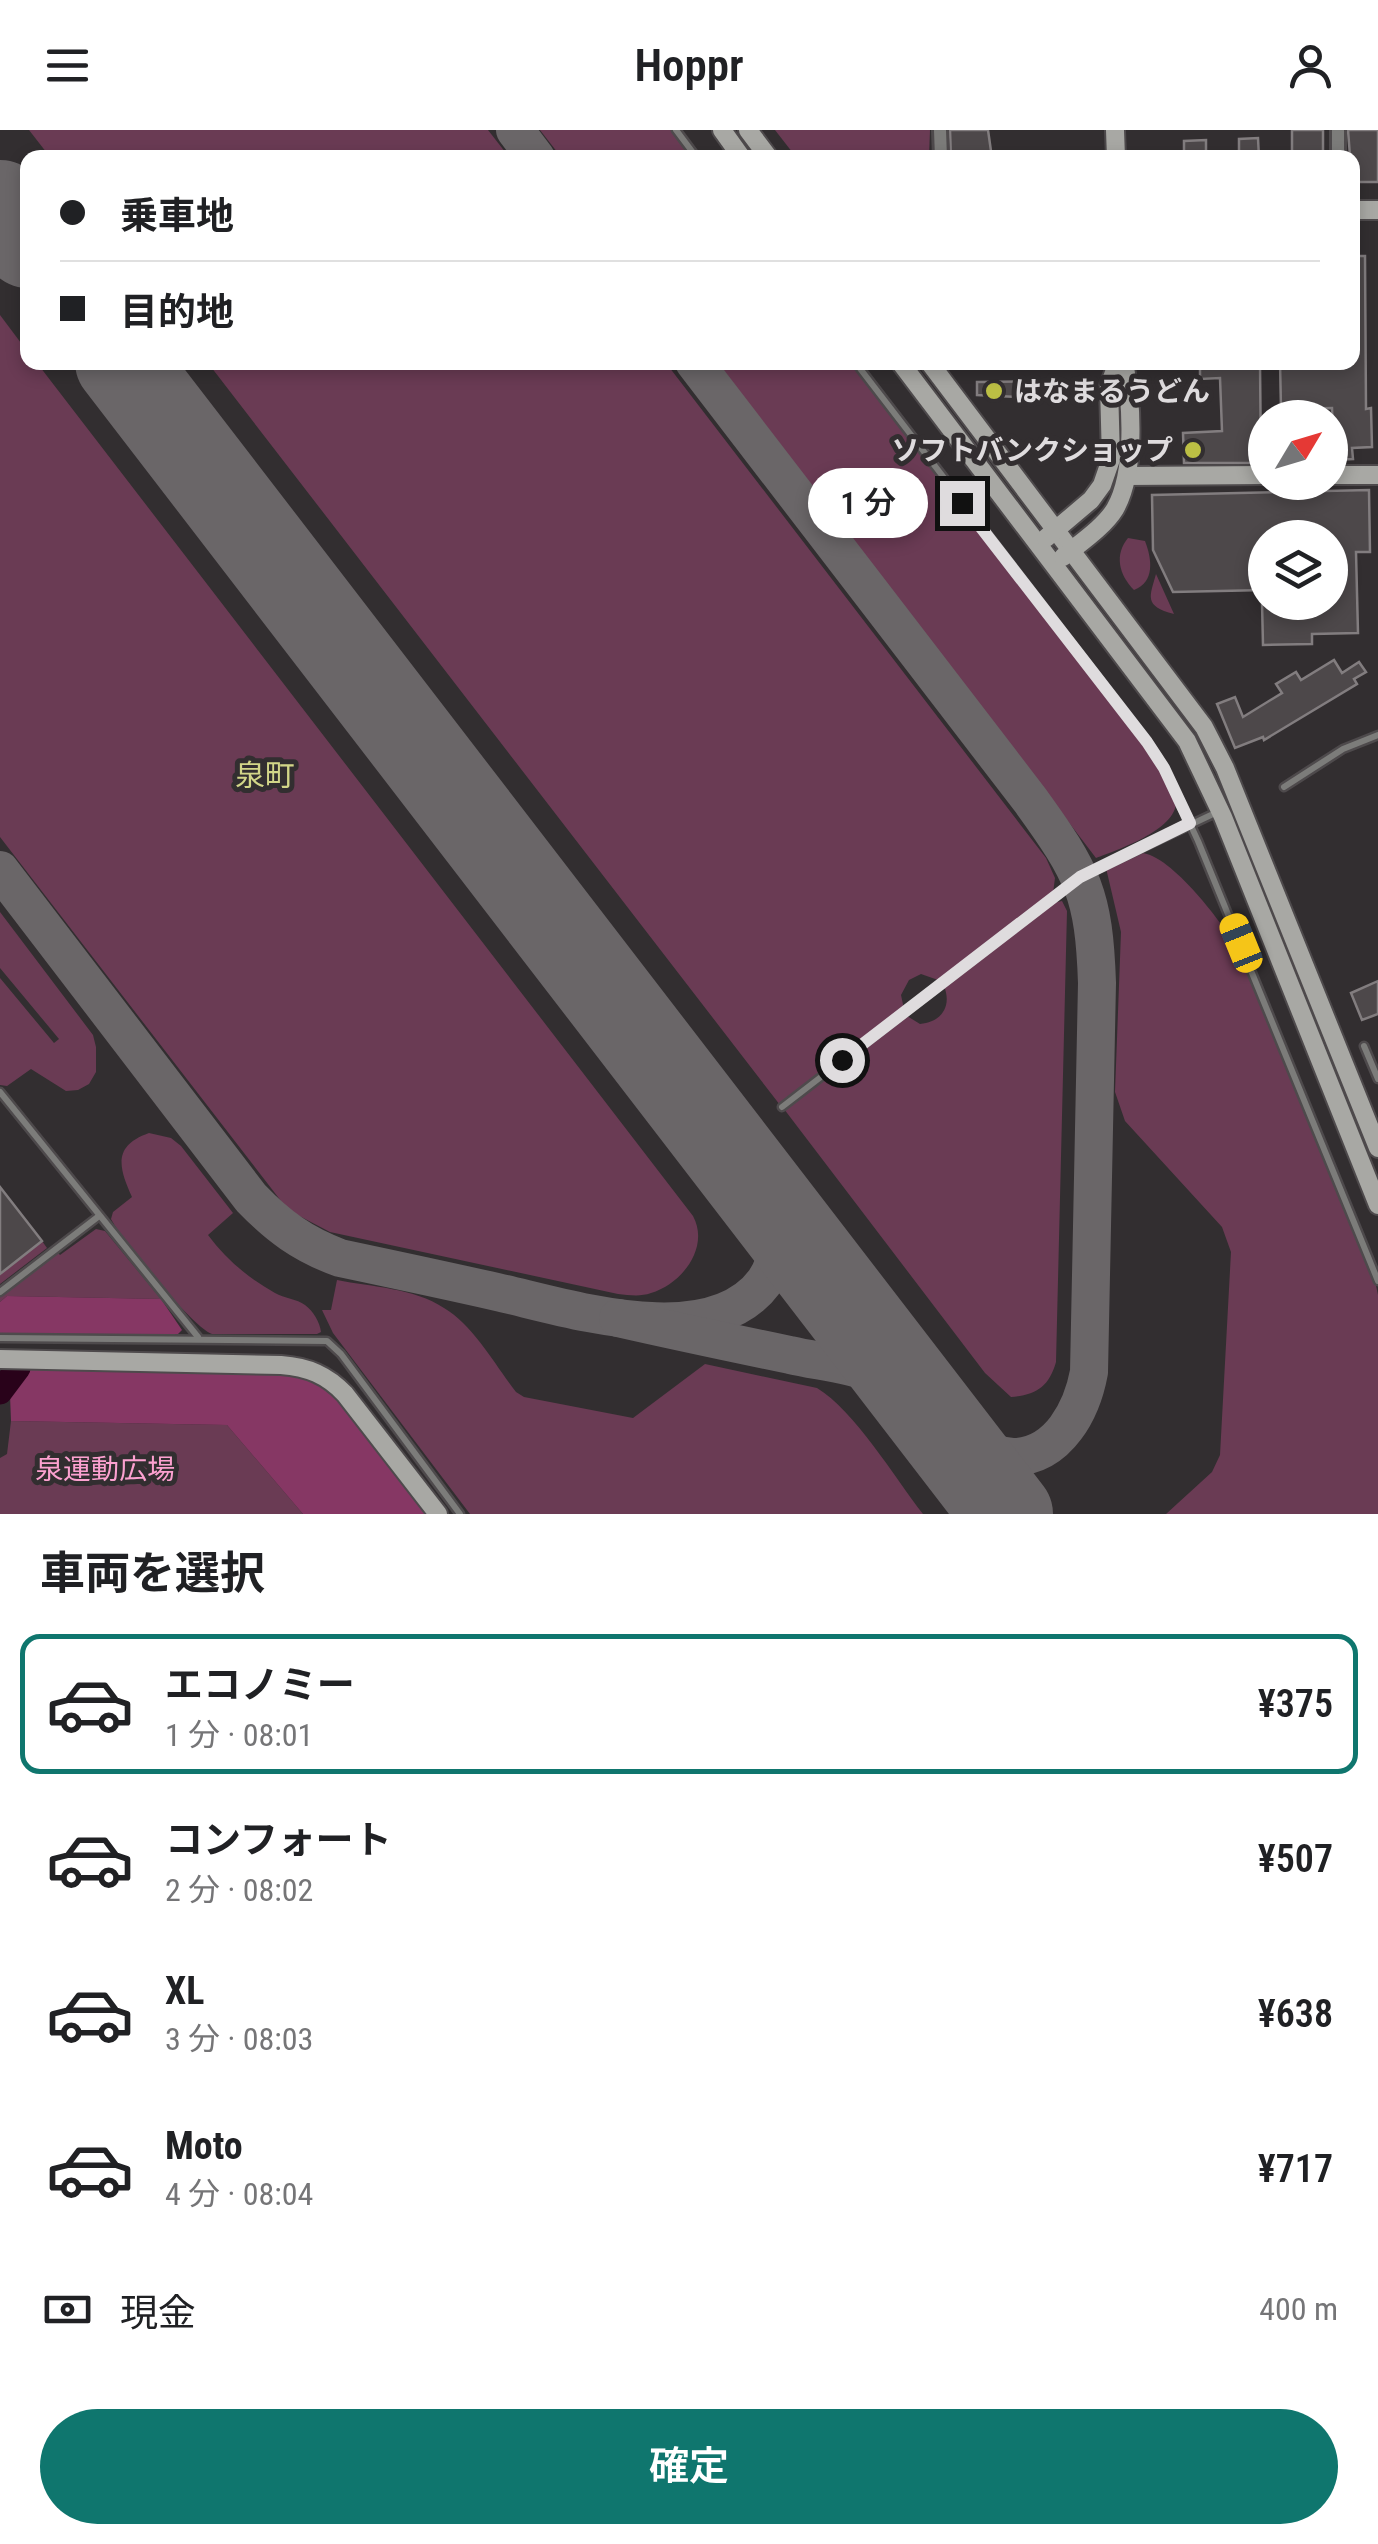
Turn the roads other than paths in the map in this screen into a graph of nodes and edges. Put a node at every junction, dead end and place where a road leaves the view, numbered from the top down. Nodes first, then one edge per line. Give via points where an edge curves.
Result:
1 (860, 370) edge
2 (906, 370) edge
3 (934, 370) edge
4 (1117, 370) edge
5 (1124, 370) edge
6 (1378, 474) edge
7 (1348, 475) edge
8 (1127, 476) junction
9 (1248, 476) edge
10 (1054, 532) junction
11 (1038, 544) junction
12 (1069, 552) junction
13 (1054, 564) junction
14 (1378, 736) edge
15 (1284, 787) dead end
16 (1211, 815) dead end
17 (1190, 823) junction
18 (1364, 1046) dead end
19 (1378, 1079) edge
20 (0, 1092) edge
21 (782, 1107) dead end
22 (1378, 1148) edge
23 (1378, 1205) edge
24 (99, 1216) junction
25 (1378, 1280) edge
26 (0, 1292) edge
27 (0, 1338) edge
28 (198, 1338) junction
29 (0, 1358) edge
30 (438, 1514) edge
31 (460, 1514) edge

1 - 17 lane via 1147,742
2 - 11 street
3 - 10 street
4 - 10 street via 1109,386 1111,459 1102,484
5 - 8 street
6 - 7 street
8 - 9 street
8 - 12 street via 1114,510
10 - 11 street
10 - 12 street
11 - 13 street
12 - 13 street
12 - 22 street via 1204,726
13 - 23 street via 1187,741
14 - 15 lane via 1343,748
16 - 17 lane
17 - 21 lane via 1080,877
17 - 25 lane
18 - 19 lane
20 - 24 lane
24 - 26 lane
24 - 28 lane
27 - 28 lane
28 - 31 lane via 327,1342
29 - 30 street via 281,1365 315,1372 345,1394

